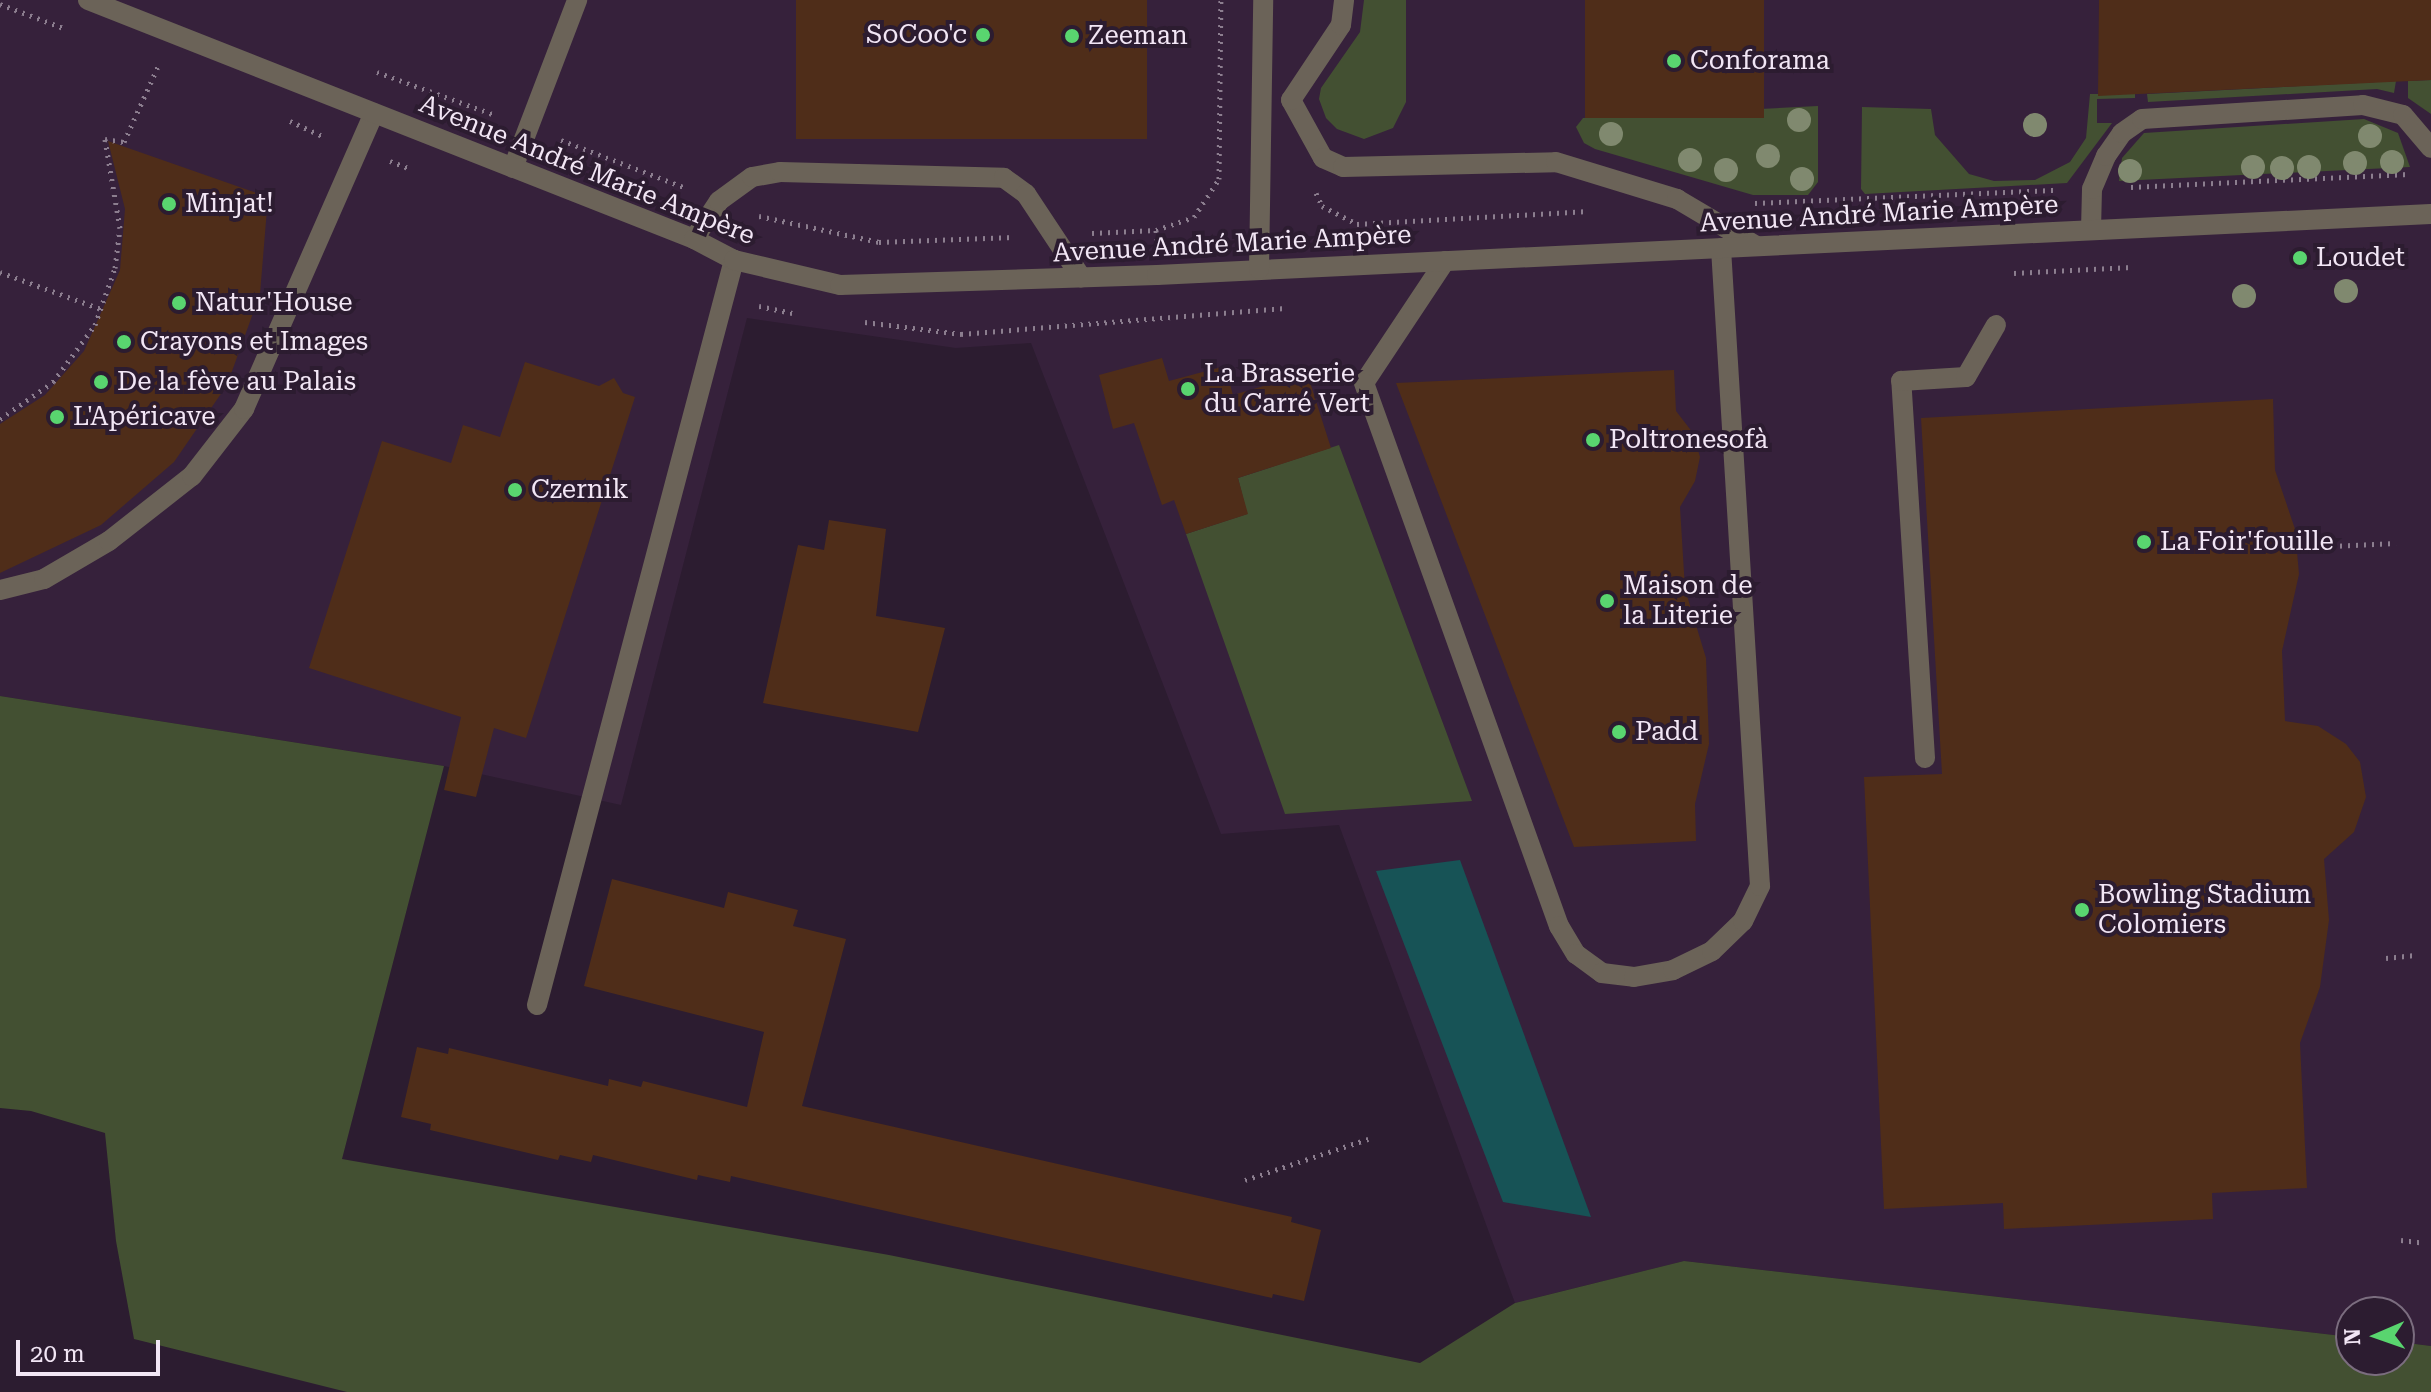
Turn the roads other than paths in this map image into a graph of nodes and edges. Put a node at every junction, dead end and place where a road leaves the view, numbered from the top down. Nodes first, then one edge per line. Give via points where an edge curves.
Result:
1 (88, 0) edge
2 (577, 0) edge
3 (1263, 0) edge
4 (1344, 0) edge
5 (1291, 100) junction
6 (1261, 101) junction
7 (374, 113) junction
8 (2431, 148) edge
9 (513, 168) junction
10 (2431, 214) edge
11 (2091, 230) junction
12 (694, 239) junction
13 (1756, 246) junction
14 (1721, 248) junction
15 (734, 260) junction
16 (1445, 261) junction
17 (1259, 269) junction
18 (1081, 277) junction
19 (1996, 325) dead end
20 (0, 590) edge
21 (1925, 758) dead end
22 (537, 1005) dead end

1 - 7 street, Avenue André Marie Ampère
2 - 9 street
3 - 6 street
4 - 5 street via 1341,25
5 - 6 street
5 - 13 street via 1323,158 1343,167 1556,162 1677,199
6 - 17 street
7 - 9 street, Avenue André Marie Ampère
7 - 20 street via 244,409 201,465 109,541 44,579
8 - 11 street via 2403,115 2384,107 2159,115 2122,133 2092,189
9 - 12 street, Avenue André Marie Ampère
10 - 11 street, Avenue André Marie Ampère
11 - 13 street, Avenue André Marie Ampère
12 - 15 street, Avenue André Marie Ampère
12 - 18 street via 719,201 752,177 780,172 1004,178 1026,194
13 - 14 street, Avenue André Marie Ampère
14 - 16 street, Avenue André Marie Ampère
14 - 16 street via 1760,886 1743,921 1712,951 1673,970 1634,977 1602,973 1576,954 1559,926 1364,383
15 - 18 street, Avenue André Marie Ampère via 840,285
15 - 22 street
16 - 17 street, Avenue André Marie Ampère
17 - 18 street, Avenue André Marie Ampère
19 - 21 street via 1966,377 1901,381

